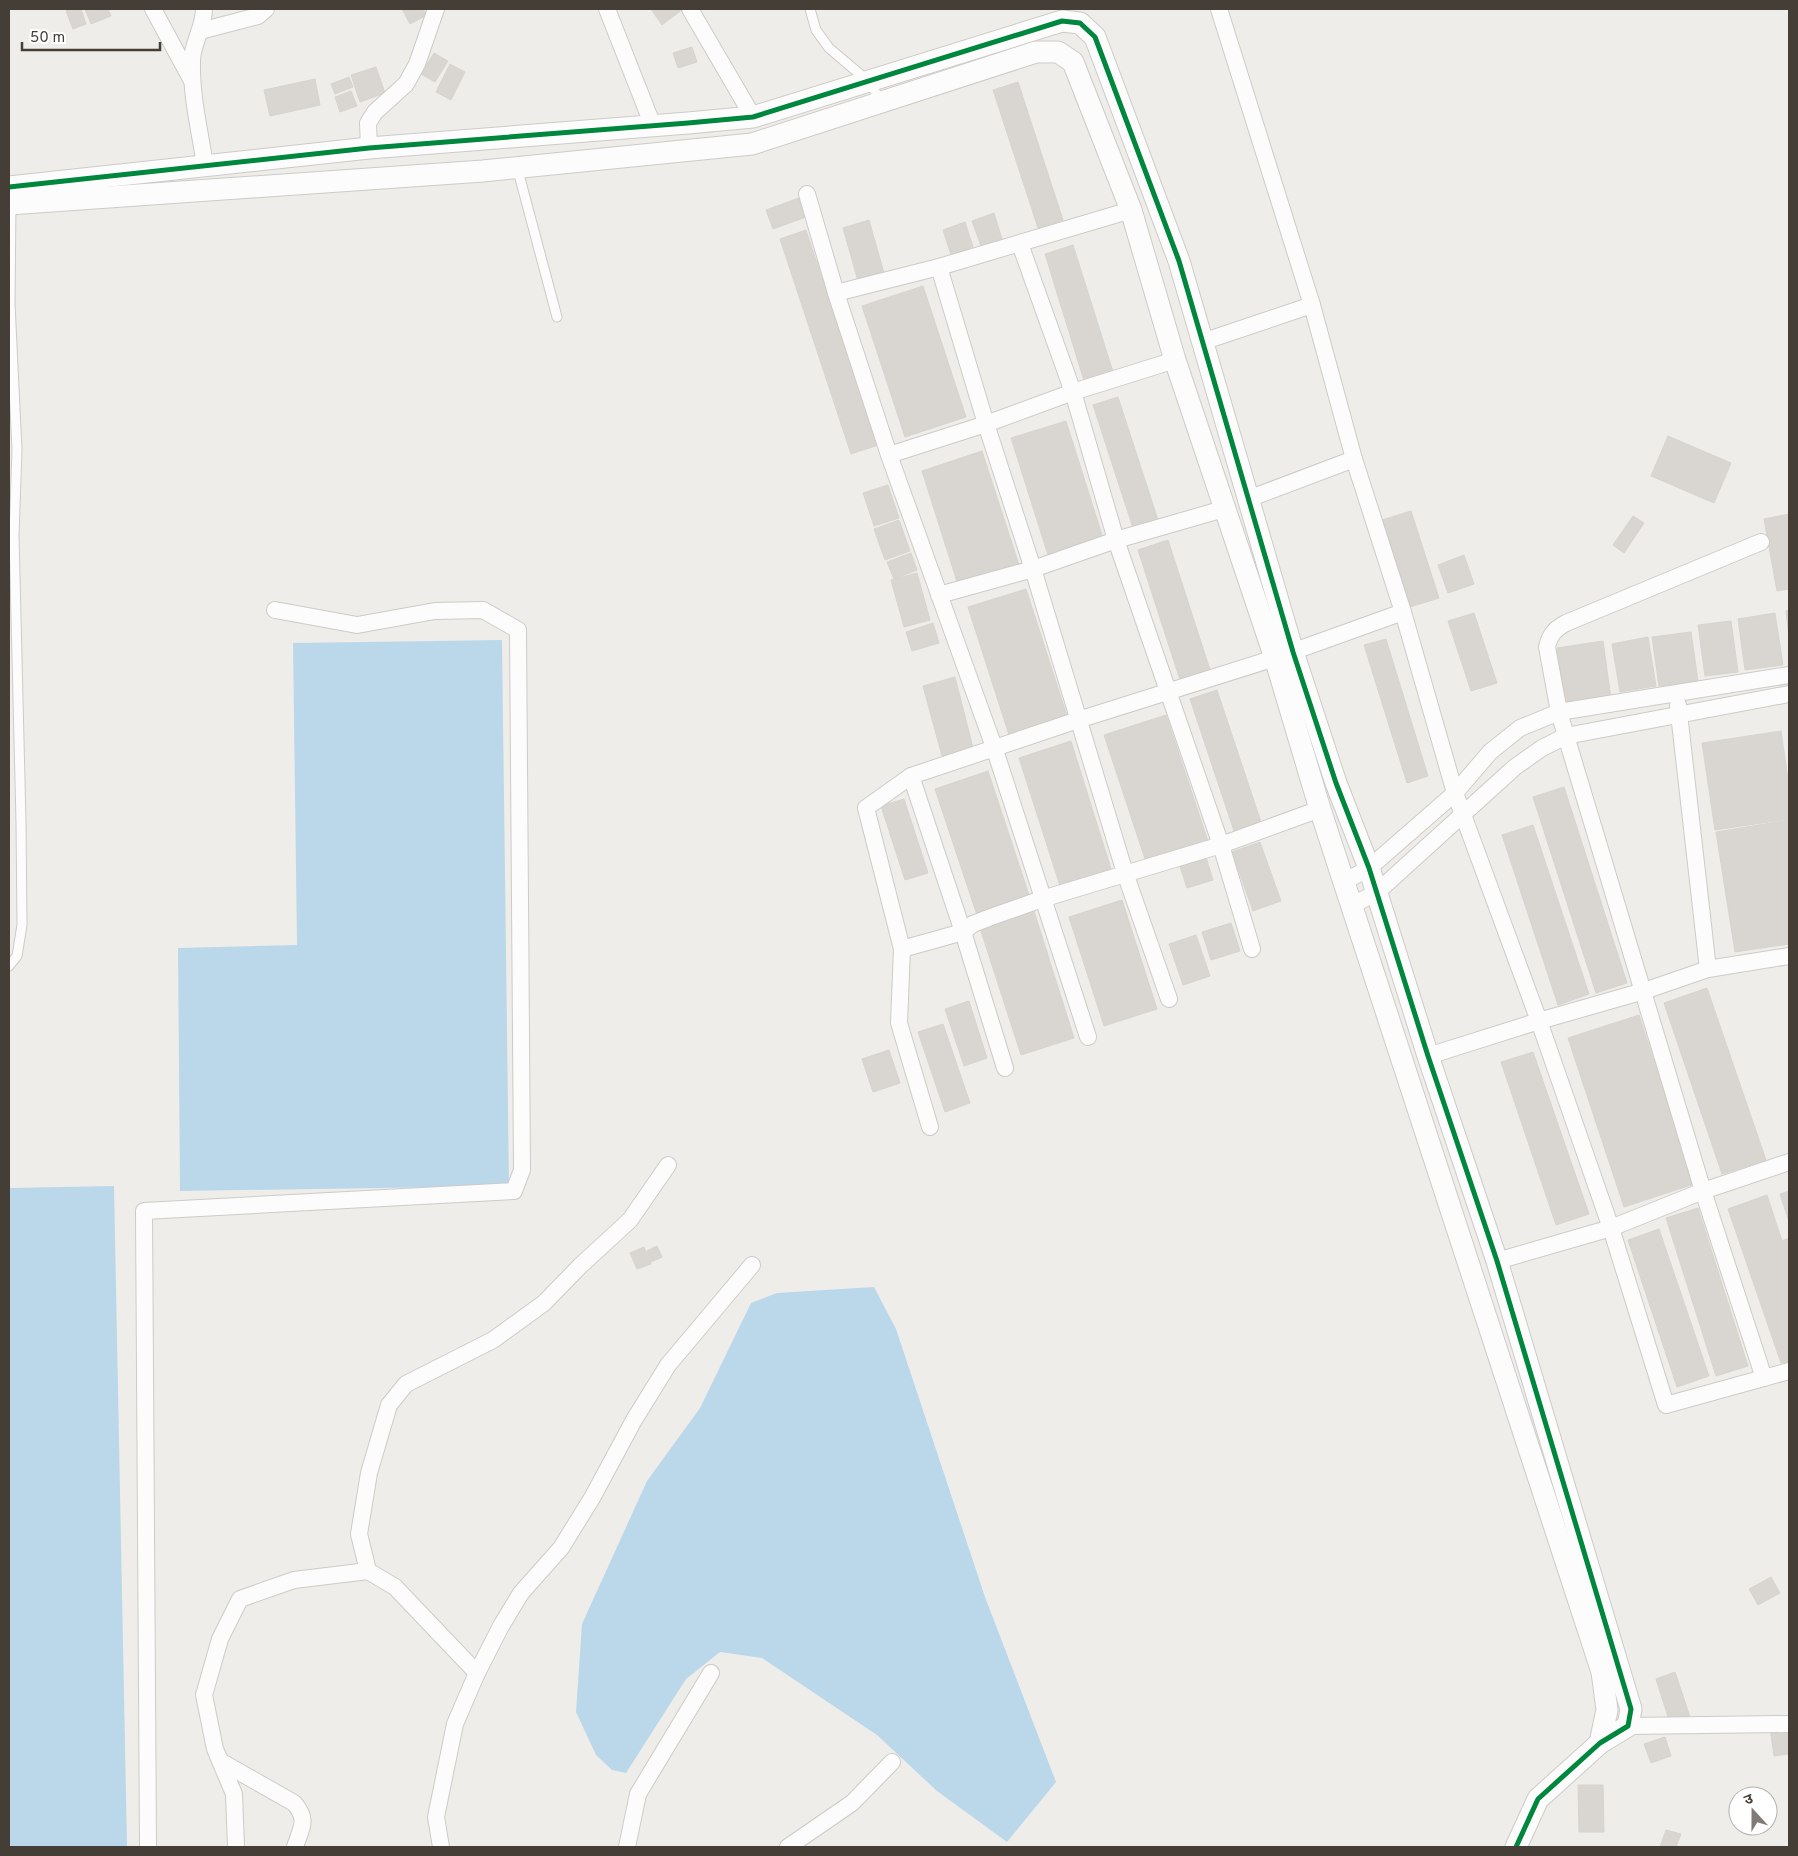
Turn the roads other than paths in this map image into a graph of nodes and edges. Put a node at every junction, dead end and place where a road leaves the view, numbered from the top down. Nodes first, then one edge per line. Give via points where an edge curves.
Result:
1 (153, 9) edge
2 (204, 9) edge
3 (266, 9) edge
4 (436, 9) edge
5 (607, 9) edge
6 (690, 9) edge
7 (810, 9) edge
8 (1219, 9) edge
9 (200, 32) junction
10 (868, 81) junction
11 (193, 83) junction
12 (882, 102) junction
13 (753, 117) junction
14 (653, 126) junction
15 (369, 148) junction
16 (205, 166) junction
17 (517, 167) junction
18 (807, 194) dead end
19 (10, 198) edge
20 (1131, 210) junction
21 (1020, 244) junction
22 (939, 267) junction
23 (836, 293) junction
24 (1312, 305) junction
25 (556, 317) dead end
26 (1202, 342) junction
27 (1175, 360) junction
28 (1073, 392) junction
29 (986, 424) junction
30 (890, 455) junction
31 (1354, 459) junction
32 (12, 482) edge
33 (1248, 499) junction
34 (1226, 508) junction
35 (1116, 540) junction
36 (1762, 542) dead end
37 (1033, 569) junction
38 (939, 595) junction
39 (275, 610) dead end
40 (1403, 612) junction
41 (1284, 655) junction
42 (1789, 678) edge
43 (1168, 692) junction
44 (1677, 693) junction
45 (1789, 694) edge
46 (1559, 712) junction
47 (1679, 714) junction
48 (1078, 720) junction
49 (14, 731) edge
50 (1566, 736) junction
51 (994, 747) junction
52 (911, 776) junction
53 (1455, 793) junction
54 (1320, 809) junction
55 (1463, 815) junction
56 (1221, 845) junction
57 (1369, 868) junction
58 (1125, 873) junction
59 (1344, 882) junction
60 (1376, 893) junction
61 (1042, 899) junction
62 (1352, 905) junction
63 (963, 932) junction
64 (902, 949) junction
65 (1252, 949) dead end
66 (1789, 956) edge
67 (9, 966) edge
68 (1708, 969) junction
69 (1644, 991) junction
70 (1169, 999) dead end
71 (1539, 1021) junction
72 (1088, 1037) dead end
73 (1428, 1056) junction
74 (1005, 1068) dead end
75 (930, 1127) dead end
76 (1789, 1162) edge
77 (668, 1165) dead end
78 (1703, 1191) junction
79 (1611, 1228) junction
80 (1496, 1260) junction
81 (752, 1264) dead end
82 (1789, 1370) edge
83 (1764, 1378) junction
84 (368, 1571) junction
85 (477, 1673) junction
86 (711, 1673) dead end
87 (1789, 1724) edge
88 (1628, 1726) junction
89 (1600, 1743) junction
90 (220, 1761) junction
91 (892, 1762) dead end
92 (148, 1847) edge
93 (236, 1847) edge
94 (295, 1847) edge
95 (441, 1847) edge
96 (627, 1847) edge
97 (788, 1847) edge
98 (1516, 1847) edge

1 - 11 street
2 - 9 street
3 - 9 street via 258,16
4 - 15 street via 417,64 406,84 375,112 368,123
5 - 14 street
6 - 13 street
7 - 10 lane via 816,30 829,48
8 - 24 street
9 - 11 street via 192,59
10 - 12 lane
10 - 13 street
10 - 26 street via 1062,21 1080,23 1095,37 1179,261
11 - 16 street
12 - 17 street via 752,144
12 - 20 street via 1036,52 1058,52 1073,62
13 - 14 street
14 - 15 street
15 - 16 street
16 - 19 street
17 - 19 street
17 - 25 lane
18 - 23 street
19 - 32 lane via 10,304 16,419
20 - 21 street
20 - 27 street
21 - 22 street
21 - 28 street
22 - 23 street
22 - 29 street
23 - 30 street
24 - 26 street
24 - 31 street
26 - 33 street
27 - 28 street
27 - 34 street
28 - 29 street
28 - 35 street
29 - 30 street
29 - 37 street
30 - 38 street
31 - 33 street
31 - 40 street
32 - 49 lane
33 - 41 street
34 - 35 street
34 - 41 street
35 - 37 street
35 - 43 street
36 - 46 street via 1555,630 1547,647
37 - 38 street
37 - 48 street
38 - 51 street
39 - 92 street via 357,625 435,611 483,610 518,630 522,1170 514,1191 144,1211
40 - 41 street
40 - 53 street
41 - 43 street
41 - 54 street
41 - 57 street
42 - 44 street
43 - 48 street
43 - 56 street
44 - 46 street
44 - 47 street
45 - 47 street
46 - 50 street
46 - 53 street via 1520,728 1490,752
47 - 50 street
47 - 68 street
48 - 51 street
48 - 58 street
49 - 67 lane via 21,822 22,925 17,956
50 - 55 street via 1515,767
50 - 69 street
51 - 52 street
51 - 61 street
52 - 63 street
52 - 64 street via 866,808
53 - 55 street
53 - 57 street
54 - 56 street
54 - 59 street
55 - 60 street
55 - 71 street
56 - 58 street
56 - 65 street
57 - 59 street
57 - 60 street
58 - 61 street
58 - 70 street
59 - 62 street
60 - 62 street
60 - 73 street
61 - 63 street via 973,924
61 - 72 street
62 - 89 street via 1602,1672 1607,1710
63 - 64 street
63 - 74 street
64 - 75 street via 899,1022
66 - 68 street
68 - 69 street
69 - 71 street
69 - 78 street
71 - 73 street
71 - 79 street
73 - 80 street
76 - 78 street
77 - 84 street via 630,1220 544,1303 493,1340 406,1384 389,1405 369,1473 359,1534
78 - 79 street
78 - 83 street
79 - 80 street
79 - 83 street via 1666,1405
80 - 88 street via 1631,1709
81 - 85 street via 668,1365 561,1548 521,1593
82 - 83 street
84 - 85 street via 396,1587
84 - 90 street via 294,1580 240,1599 220,1639 204,1695
85 - 95 street via 456,1724 436,1817
86 - 96 street via 638,1794
87 - 88 street
88 - 89 street
89 - 98 street via 1538,1799
90 - 93 street via 234,1794
90 - 94 street via 294,1803 302,1812 303,1820
91 - 97 street via 852,1803

